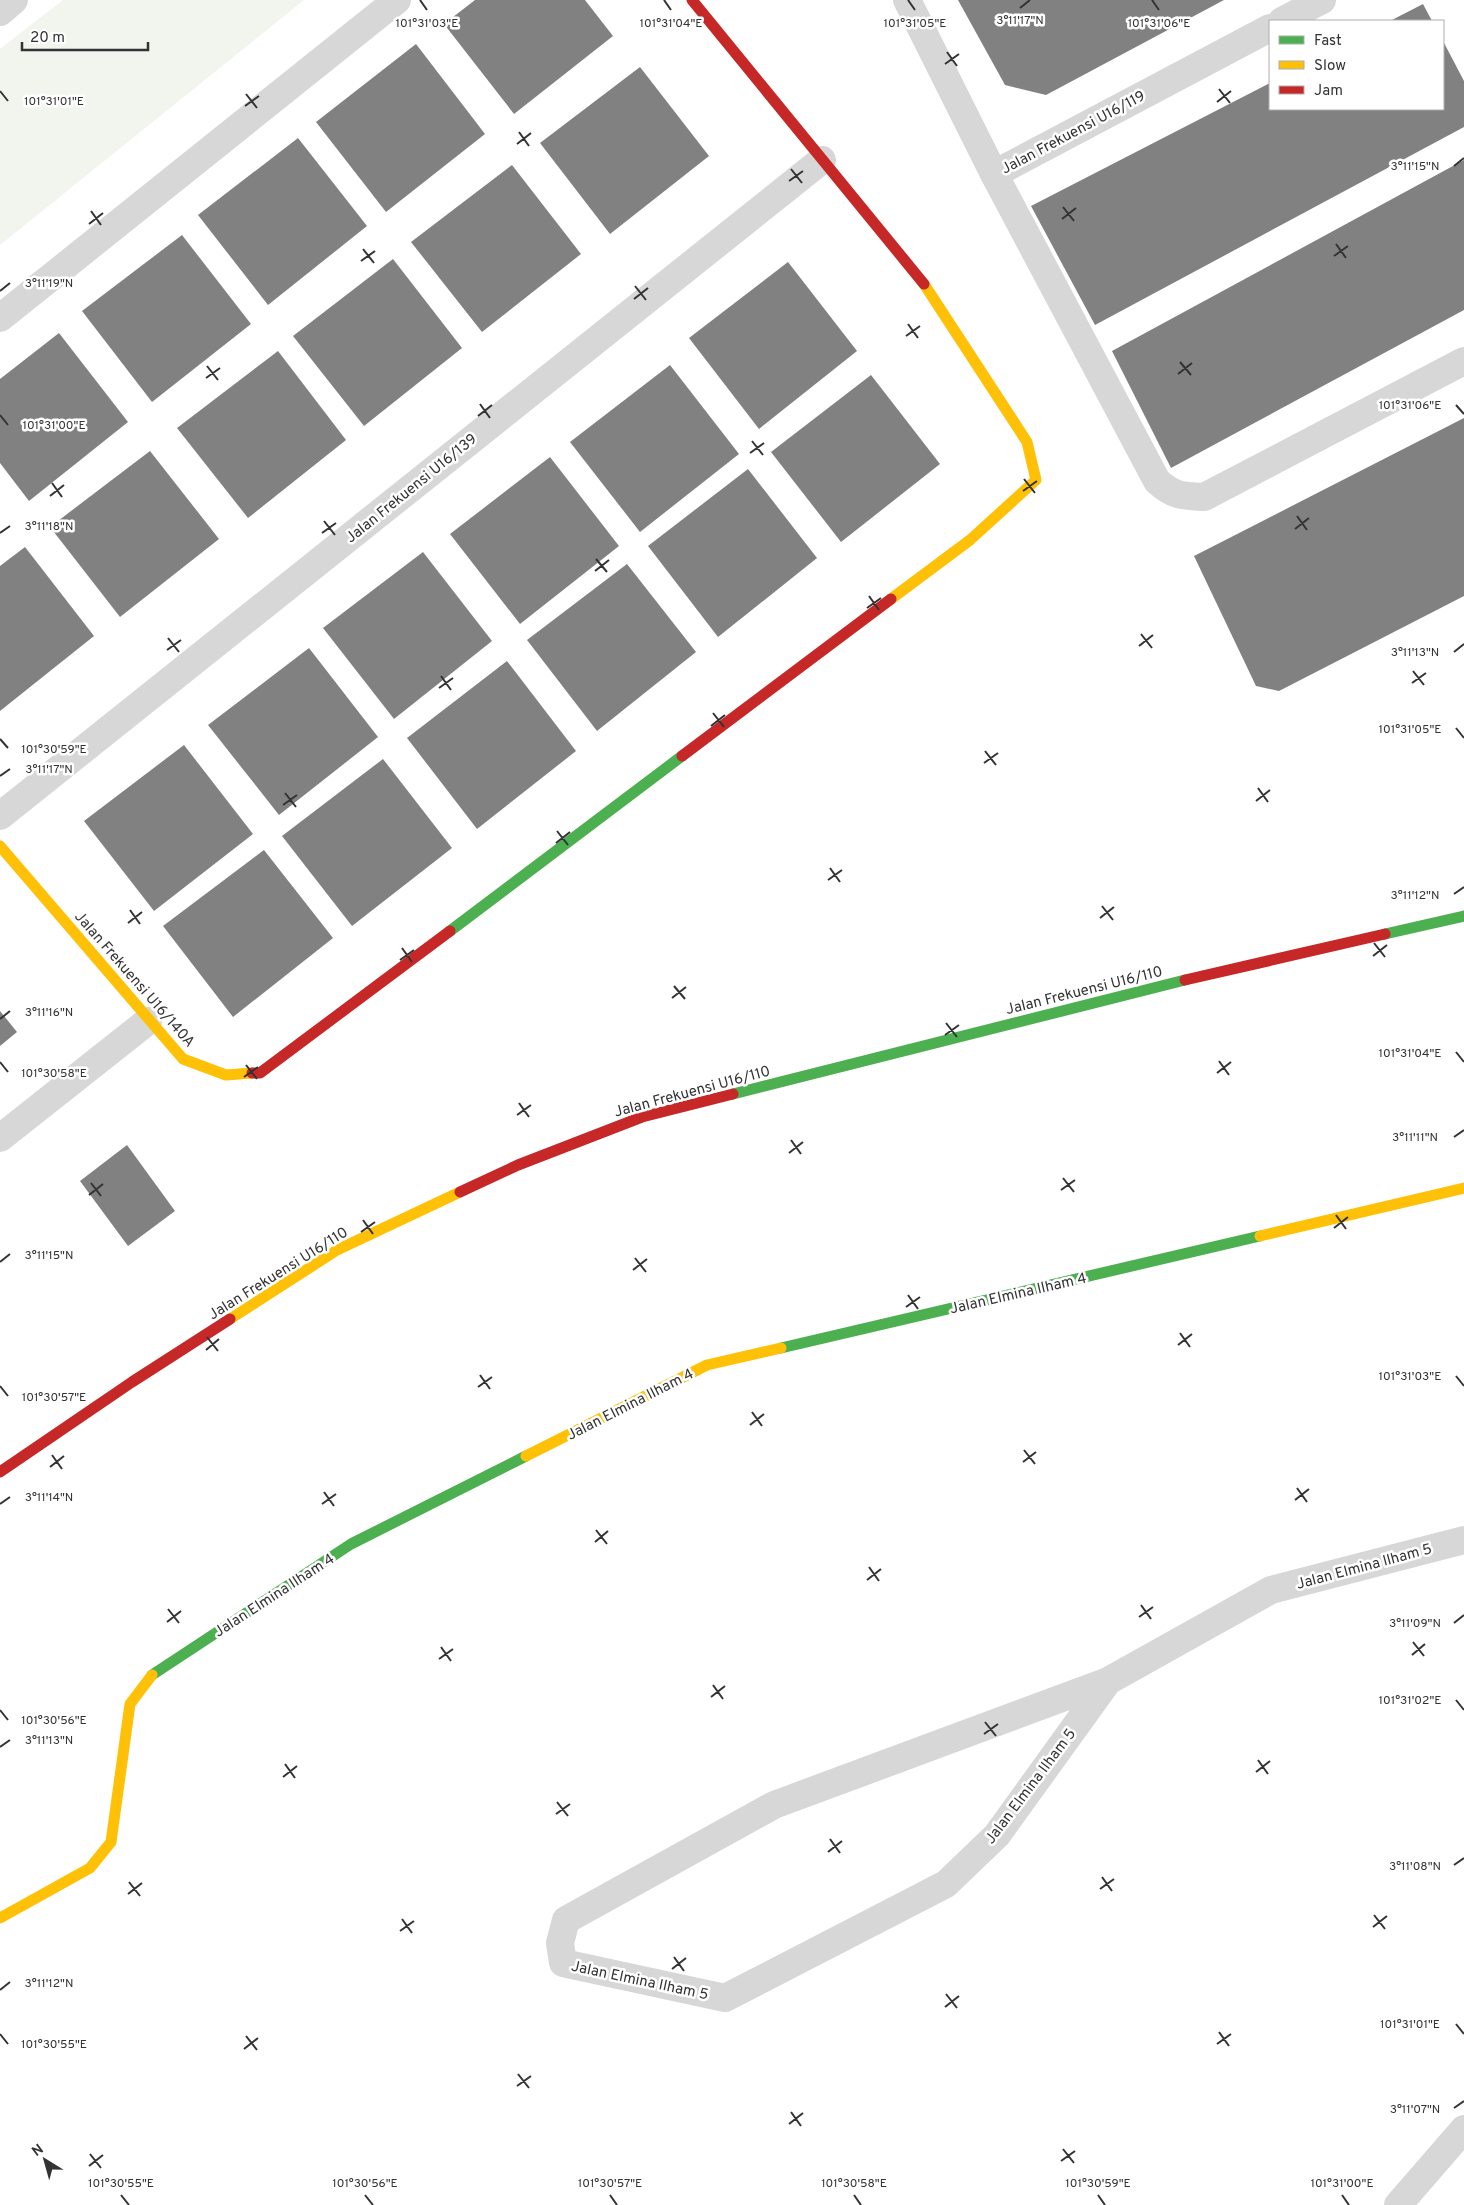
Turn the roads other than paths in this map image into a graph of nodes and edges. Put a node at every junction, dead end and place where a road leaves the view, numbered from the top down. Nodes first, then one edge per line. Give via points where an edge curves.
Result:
1 (14, 0) edge
2 (397, 0) edge
3 (692, 0) edge
4 (907, 0) edge
5 (1322, 0) edge
6 (0, 12) edge
7 (1284, 20) edge
8 (1269, 29) edge
9 (822, 160) junction
10 (994, 174) junction
11 (0, 318) edge
12 (1464, 361) edge
13 (0, 816) edge
14 (0, 846) edge
15 (1464, 916) edge
16 (148, 1022) junction
17 (0, 1138) edge
18 (1464, 1188) edge
19 (0, 1472) edge
20 (1464, 1540) edge
21 (1108, 1681) junction
22 (0, 1918) edge
23 (1464, 2129) edge
24 (1398, 2205) edge

1 - 6 street
2 - 11 street
3 - 9 street
4 - 10 street, Jalan Frekuensi U16/119
5 - 7 street
8 - 10 street, Jalan Frekuensi U16/119
9 - 13 street, Jalan Frekuensi U16/139
9 - 16 street, Jalan Frekuensi U16/140A via 916,271 1027,442 1036,480 970,540 260,1073 226,1075 183,1059
10 - 12 street via 1157,481 1169,492 1204,497
14 - 16 street, Jalan Frekuensi U16/140A
15 - 19 street, Jalan Frekuensi U16/110 via 1140,992 642,1117 518,1165 338,1250 132,1382
16 - 17 street
18 - 22 street, Jalan Elmina Ilham 4 via 707,1365 351,1544 150,1677 130,1704 111,1842 90,1868
20 - 21 street, Jalan Elmina Ilham 5 via 1271,1590
21 - 21 street, Jalan Elmina Ilham 5 via 997,1835 946,1884 725,1998 563,1963 560,1943 566,1920 774,1805
23 - 24 street

